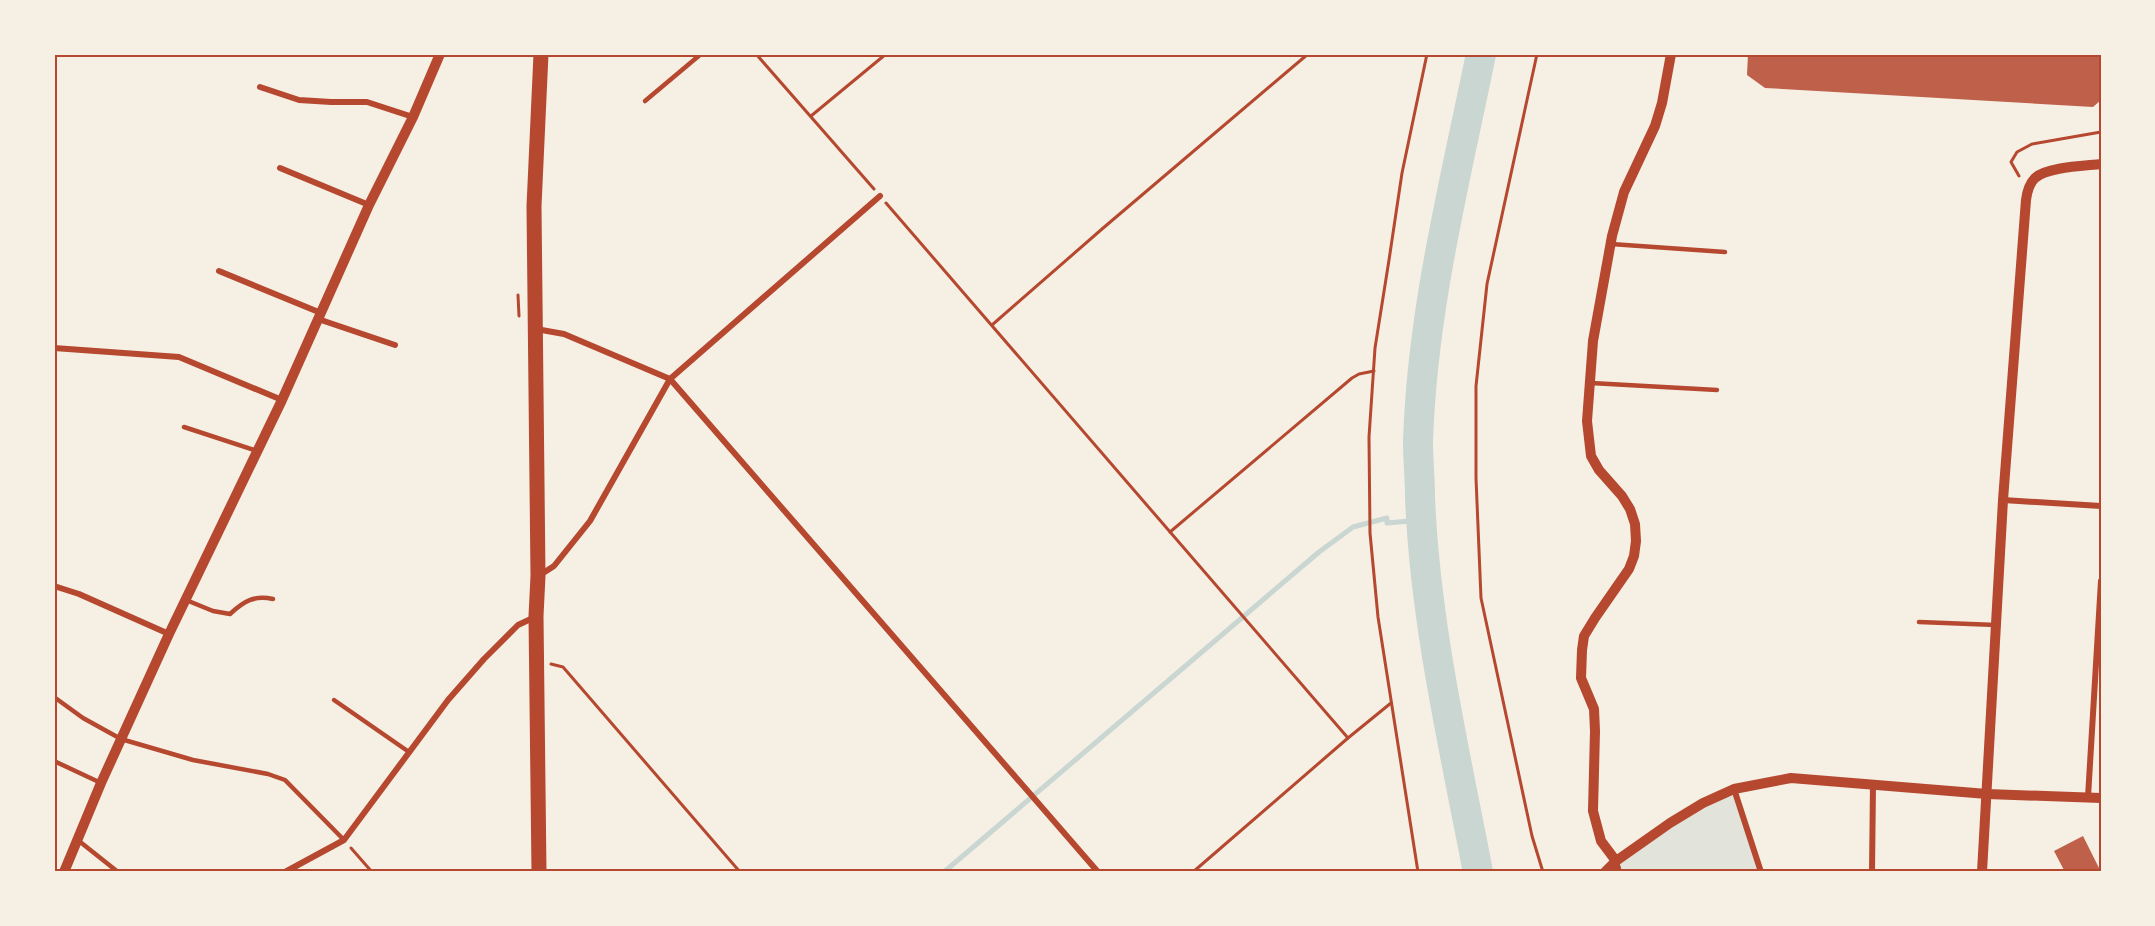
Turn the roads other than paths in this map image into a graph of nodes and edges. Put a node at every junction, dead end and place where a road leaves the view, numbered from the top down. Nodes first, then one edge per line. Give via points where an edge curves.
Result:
1 (440, 54) edge
2 (541, 54) edge
3 (701, 54) edge
4 (1671, 54) edge
5 (260, 87) dead end
6 (645, 100) dead end
7 (413, 117) junction
8 (2101, 164) edge
9 (280, 168) dead end
10 (880, 196) road end
11 (369, 205) junction
12 (1611, 244) junction
13 (1725, 252) dead end
14 (219, 272) dead end
15 (320, 316) junction
16 (536, 329) junction
17 (396, 345) dead end
18 (54, 348) edge
19 (670, 379) junction
20 (1590, 383) junction
21 (1718, 390) dead end
22 (282, 400) junction
23 (184, 427) dead end
24 (257, 451) junction
25 (2003, 500) junction
26 (2101, 506) edge
27 (538, 576) junction
28 (2101, 581) edge
29 (54, 586) edge
30 (273, 598) dead end
31 (186, 600) junction
32 (537, 616) junction
33 (1919, 622) dead end
34 (1996, 625) junction
35 (169, 634) junction
36 (54, 697) edge
37 (334, 700) dead end
38 (121, 739) junction
39 (409, 752) junction
40 (54, 761) edge
41 (101, 783) junction
42 (1873, 784) junction
43 (1734, 789) junction
44 (1987, 794) junction
45 (2088, 797) junction
46 (2101, 798) edge
47 (344, 840) junction
48 (79, 841) junction
49 (1618, 867) edge
50 (64, 872) edge
51 (118, 872) edge
52 (285, 872) edge
53 (538, 872) edge
54 (1098, 872) edge
55 (1605, 872) edge
56 (1761, 872) edge
57 (1872, 872) edge
58 (1982, 872) edge

1 - 7 street
2 - 16 main road via 534,206
3 - 6 lane
4 - 12 street via 1655,126 1624,192
5 - 7 street via 299,100 368,102
7 - 11 street
8 - 25 street via 2043,173 2028,190
9 - 11 street
10 - 19 street
11 - 15 street
12 - 13 lane
12 - 20 street via 1593,341
14 - 15 street
15 - 17 street
15 - 22 street
16 - 19 street via 564,334
16 - 27 main road
18 - 22 street via 179,357
19 - 27 street via 590,521 554,566
19 - 54 street
20 - 21 lane
20 - 49 street via 1587,421 1591,456 1630,509 1636,541 1629,569 1584,636 1582,650 1581,678 1594,709 1593,811 1601,841
22 - 24 street
23 - 24 lane
24 - 31 street
25 - 26 street
25 - 34 street
27 - 32 main road
28 - 45 street
29 - 35 street
30 - 31 lane via 260,596 244,601 230,614
31 - 35 street
32 - 39 street via 518,625 484,659
32 - 53 main road
33 - 34 lane
34 - 44 street
35 - 38 street
36 - 38 lane
37 - 39 lane
38 - 41 street
38 - 47 lane via 285,780
39 - 47 street
40 - 41 lane
41 - 48 street
42 - 43 street via 1791,778
42 - 44 street
42 - 57 street
43 - 49 street via 1670,823
43 - 56 street
44 - 45 street
44 - 58 street
45 - 46 street
47 - 52 street
48 - 50 street
48 - 51 lane
49 - 55 street

